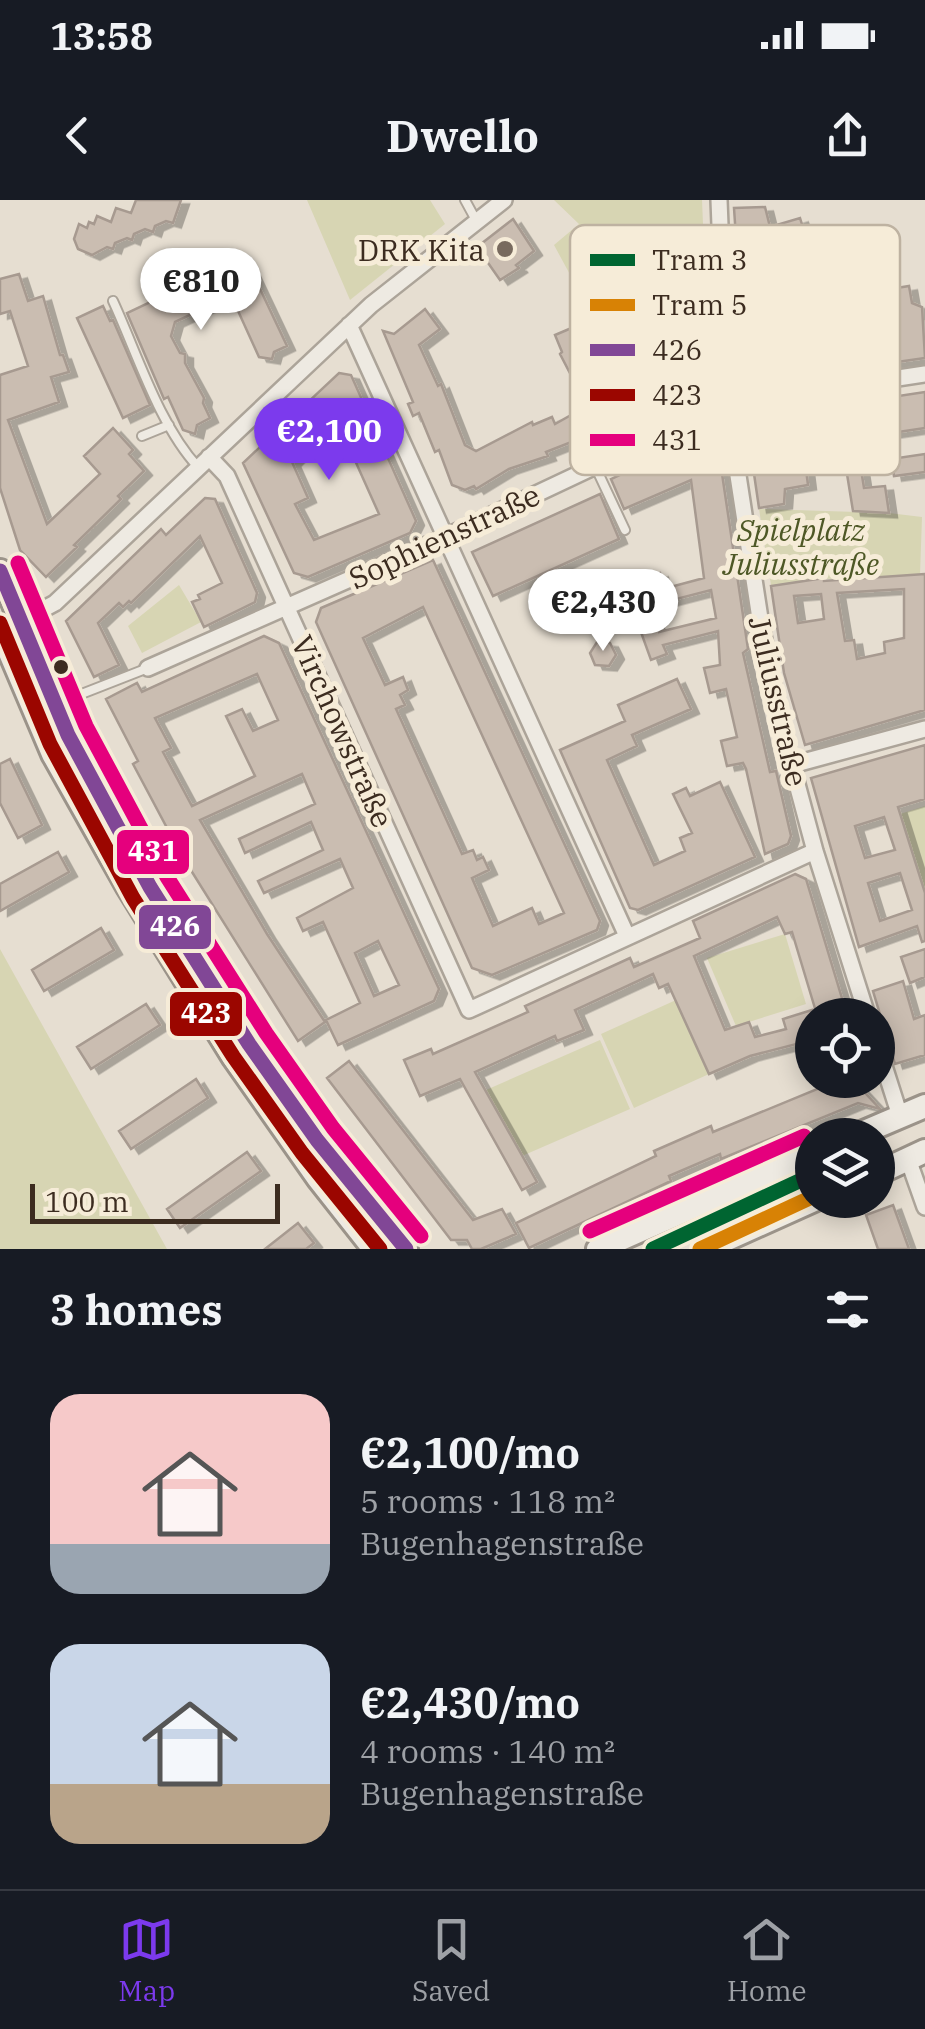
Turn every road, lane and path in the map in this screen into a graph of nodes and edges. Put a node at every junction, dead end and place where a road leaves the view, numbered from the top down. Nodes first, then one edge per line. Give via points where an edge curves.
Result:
1 (465, 200) edge
2 (504, 200) edge
3 (719, 200) edge
4 (476, 222) junction
5 (720, 225) edge
6 (113, 301) dead end
7 (349, 325) junction
8 (925, 374) edge
9 (900, 378) edge
10 (169, 425) junction
11 (142, 436) dead end
12 (204, 462) junction
13 (576, 475) edge
14 (592, 475) edge
15 (738, 475) edge
16 (624, 530) dead end
17 (443, 538) junction
18 (0, 571) edge
19 (288, 608) junction
20 (7, 628) edge
21 (148, 668) joint
22 (84, 694) dead end
23 (925, 728) edge
24 (792, 764) junction
25 (815, 851) junction
26 (627, 936) junction
27 (862, 998) edge
28 (894, 1098) edge
29 (925, 1106) edge
30 (900, 1116) junction
31 (895, 1118) edge
32 (916, 1155) edge
33 (795, 1162) edge
34 (925, 1207) edge
35 (795, 1209) edge
36 (374, 1249) edge
37 (406, 1249) edge
38 (598, 1249) edge
39 (705, 1249) edge

1 - 4 lane
2 - 4 street
3 - 5 street, Juliusstraße
4 - 7 street
6 - 10 lane
7 - 12 street
7 - 17 street
8 - 9 street, Sophienstraße
10 - 11 lane
10 - 12 lane via 186,455
12 - 19 street, Virchowstraße via 227,476
12 - 20 street via 55,603
13 - 17 street, Sophienstraße
14 - 16 lane
15 - 24 street, Juliusstraße via 760,625
17 - 19 street, Sophienstraße
17 - 26 street
18 - 20 main road
19 - 21 street, Sophienstraße
19 - 26 street, Virchowstraße via 470,1010
20 - 36 main road via 53,754 128,888 234,1058
20 - 37 main road via 199,968 317,1140
21 - 22 lane, Sophienstraße
23 - 24 street
24 - 25 street, Juliusstraße
25 - 26 street
25 - 27 street, Juliusstraße
28 - 30 street
29 - 30 main road
30 - 31 main road
32 - 34 street
33 - 38 main road
35 - 39 main road

